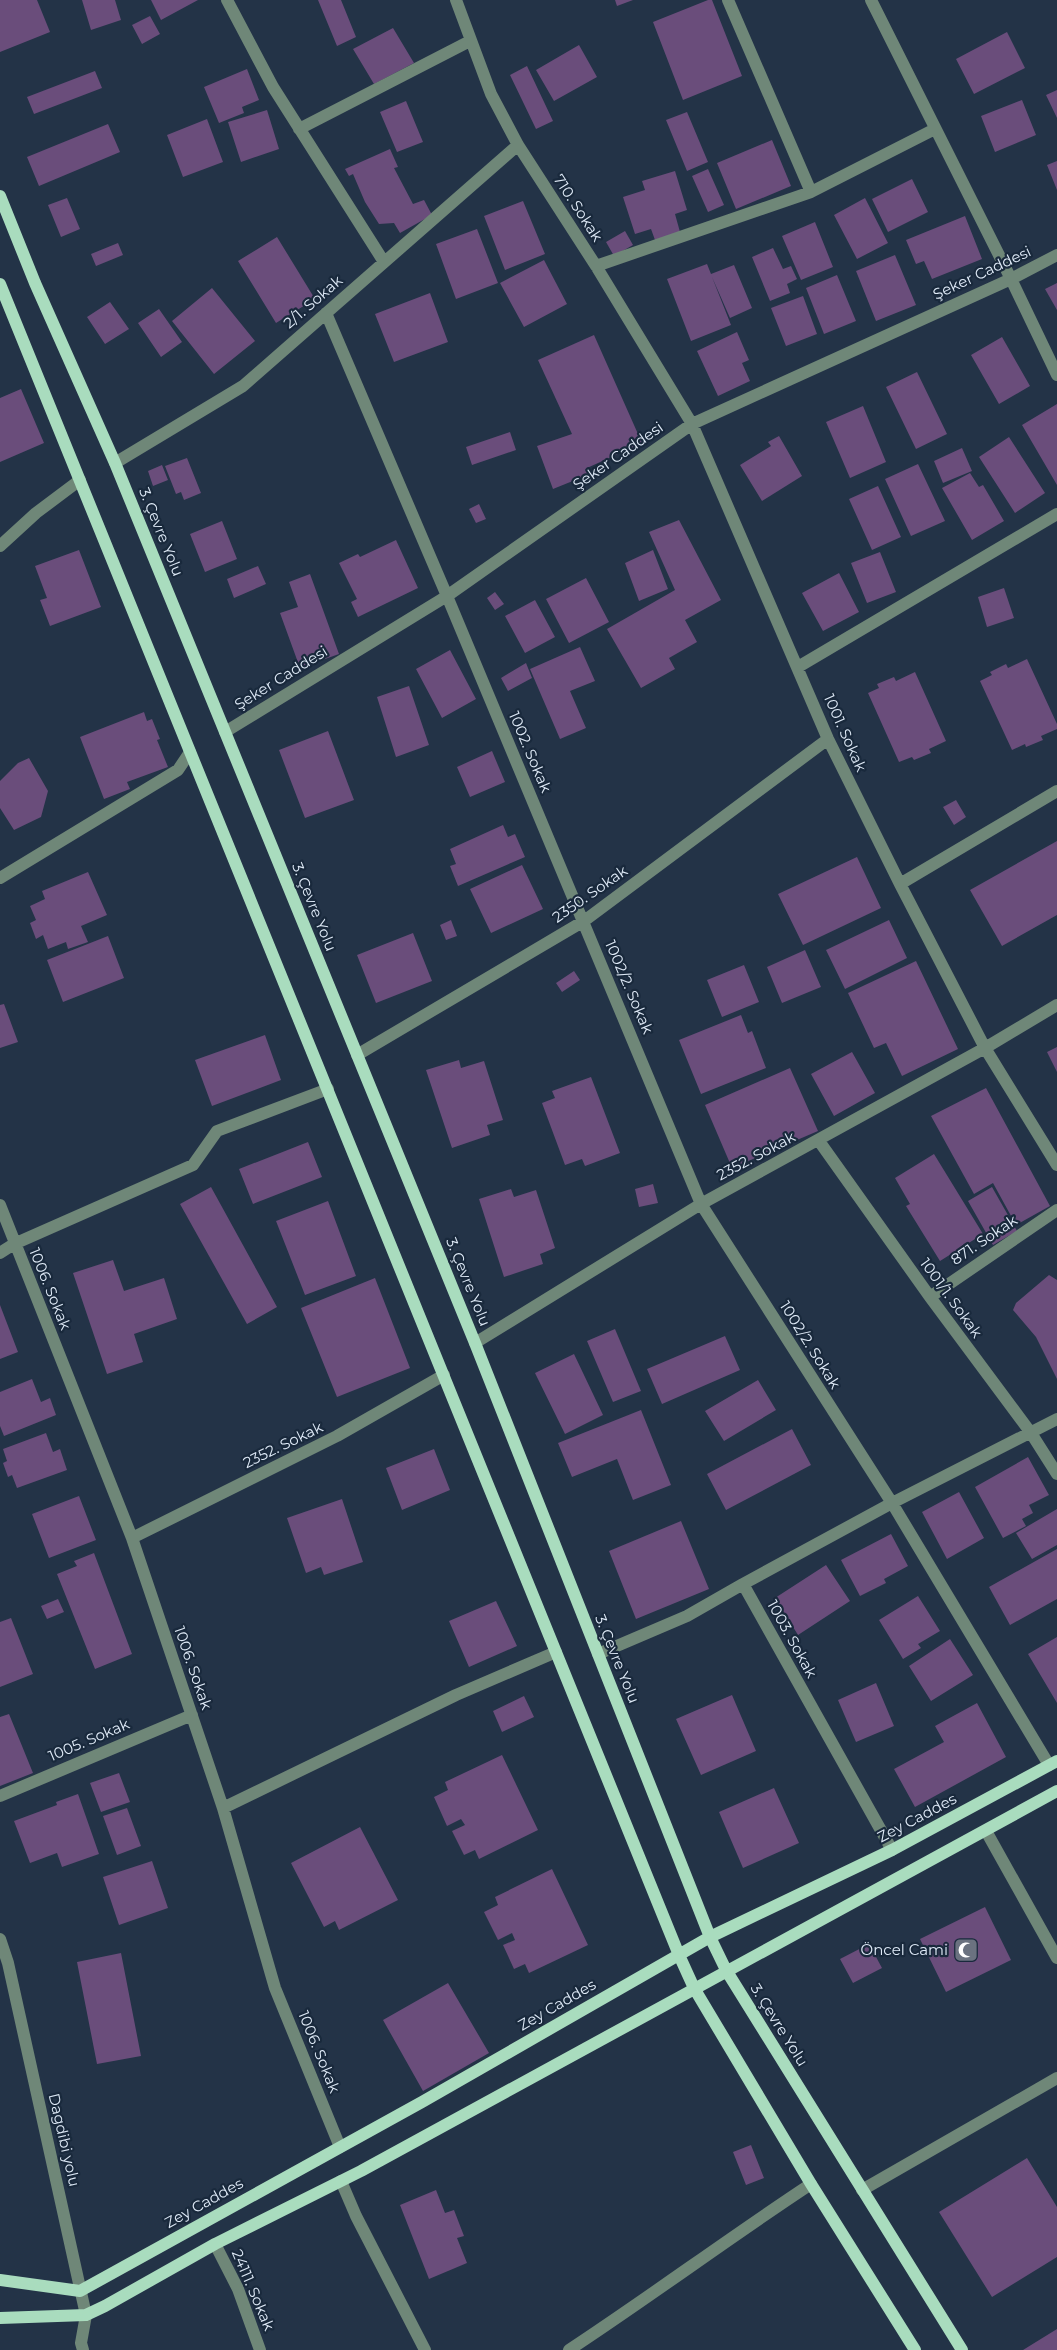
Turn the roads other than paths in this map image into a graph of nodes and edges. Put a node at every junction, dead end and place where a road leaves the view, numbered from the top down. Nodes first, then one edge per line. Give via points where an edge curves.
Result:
1 (227, 0) edge
2 (456, 0) edge
3 (728, 0) edge
4 (871, 0) edge
5 (470, 41) junction
6 (299, 129) junction
7 (935, 129) junction
8 (518, 145) junction
9 (811, 192) junction
10 (0, 196) edge
11 (1057, 255) edge
12 (384, 262) junction
13 (596, 266) junction
14 (1011, 279) junction
15 (0, 284) edge
16 (326, 313) junction
17 (1057, 375) edge
18 (692, 424) junction
19 (115, 463) junction
20 (80, 480) junction
21 (1057, 514) edge
22 (0, 546) edge
23 (447, 596) junction
24 (798, 667) junction
25 (225, 732) junction
26 (828, 739) junction
27 (190, 752) junction
28 (1057, 791) edge
29 (0, 878) edge
30 (900, 884) junction
31 (584, 921) junction
32 (1057, 1005) edge
33 (986, 1048) junction
34 (357, 1055) junction
35 (328, 1089) junction
36 (819, 1141) junction
37 (1057, 1165) edge
38 (701, 1204) junction
39 (0, 1205) edge
40 (1057, 1210) edge
41 (14, 1244) junction
42 (0, 1252) edge
43 (930, 1297) junction
44 (475, 1343) junction
45 (444, 1375) junction
46 (1057, 1419) edge
47 (1031, 1433) junction
48 (1057, 1474) edge
49 (892, 1503) junction
50 (132, 1538) junction
51 (743, 1584) junction
52 (556, 1652) junction
53 (598, 1654) junction
54 (192, 1715) junction
55 (1053, 1763) edge
56 (1057, 1791) edge
57 (0, 1796) edge
58 (223, 1808) junction
59 (986, 1831) junction
60 (892, 1850) junction
61 (710, 1937) junction
62 (0, 1939) edge
63 (679, 1955) junction
64 (1057, 1958) edge
65 (726, 1970) junction
66 (694, 1988) junction
67 (1057, 2078) edge
68 (340, 2147) junction
69 (341, 2181) junction
70 (811, 2184) junction
71 (862, 2190) junction
72 (215, 2244) junction
73 (0, 2280) edge
74 (80, 2291) junction
75 (86, 2315) junction
76 (0, 2318) edge
77 (83, 2350) edge
78 (260, 2350) edge
79 (425, 2350) edge
80 (569, 2350) edge
81 (915, 2350) edge
82 (962, 2350) edge

1 - 6 street
2 - 5 street, 710. Sokak
3 - 9 street
4 - 7 street
5 - 6 street
5 - 8 street, 710. Sokak via 491,94
6 - 12 street
7 - 9 street
7 - 14 street
8 - 12 street, 2/1. Sokak
8 - 13 street, 710. Sokak
9 - 13 street
10 - 19 main road, 3. Çevre Yolu
11 - 14 street, Şeker Caddesi
12 - 16 street, 2/1. Sokak
13 - 18 street, 710. Sokak
14 - 17 street
14 - 18 street, Şeker Caddesi
15 - 20 main road
16 - 19 street, 2/1. Sokak via 243,386
16 - 23 street, 1002. Sokak
18 - 23 street, Şeker Caddesi
18 - 24 street, 1001. Sokak
19 - 25 main road, 3. Çevre Yolu
20 - 22 street via 36,513
20 - 27 main road
21 - 24 street
23 - 25 street, Şeker Caddesi
23 - 31 street, 1002. Sokak
24 - 26 street, 1001. Sokak
25 - 34 main road, 3. Çevre Yolu
26 - 30 street, 1001. Sokak
26 - 31 street, 2350. Sokak
27 - 29 street via 178,770
27 - 35 main road
28 - 30 street
30 - 33 street, 1001. Sokak
31 - 34 street, 2350. Sokak
31 - 38 street, 1002/2. Sokak
32 - 33 street, 2352. Sokak
33 - 36 street, 2352. Sokak
33 - 37 street, 1001. Sokak
34 - 44 main road, 3. Çevre Yolu
35 - 41 street via 217,1131 193,1165
35 - 45 main road
36 - 38 street, 2352. Sokak
36 - 43 street, 1001/1. Sokak
38 - 44 street, 2352. Sokak
38 - 49 street, 1002/2. Sokak
39 - 41 street, 1006. Sokak
40 - 43 street, 871. Sokak
41 - 42 street
41 - 50 street, 1006. Sokak
43 - 47 street, 1001/1. Sokak
44 - 53 main road, 3. Çevre Yolu
45 - 50 street, 2352. Sokak via 337,1436
45 - 52 main road
46 - 47 street
47 - 48 street, 1001/1. Sokak
47 - 49 street
49 - 51 street
49 - 55 street, 1002/2. Sokak
50 - 54 street, 1006. Sokak
51 - 53 street via 687,1616
51 - 60 street, 1003. Sokak
52 - 58 street via 456,1695
52 - 63 main road
53 - 61 main road, 3. Çevre Yolu
54 - 57 street, 1005. Sokak
54 - 58 street, 1006. Sokak
55 - 60 main road, Zey Caddes
56 - 59 main road
58 - 68 street, 1006. Sokak via 275,1988
59 - 64 street
59 - 65 main road
60 - 61 main road, Zey Caddes
61 - 63 main road, Zey Caddes
61 - 65 main road, 3. Çevre Yolu
62 - 74 street, Dagdibi yolu
63 - 66 main road
63 - 68 main road, Zey Caddes
65 - 66 main road
65 - 71 main road, 3. Çevre Yolu
66 - 69 main road
66 - 70 main road
67 - 71 street
68 - 74 main road, Zey Caddes
69 - 72 main road
69 - 79 street
70 - 80 street
70 - 81 main road
71 - 82 main road, 3. Çevre Yolu
72 - 75 main road
72 - 78 street, 24111. Sokak via 238,2289
73 - 74 main road
74 - 75 street, Dagdibi yolu
75 - 76 main road
75 - 77 street, Dagdibi yolu via 81,2343

